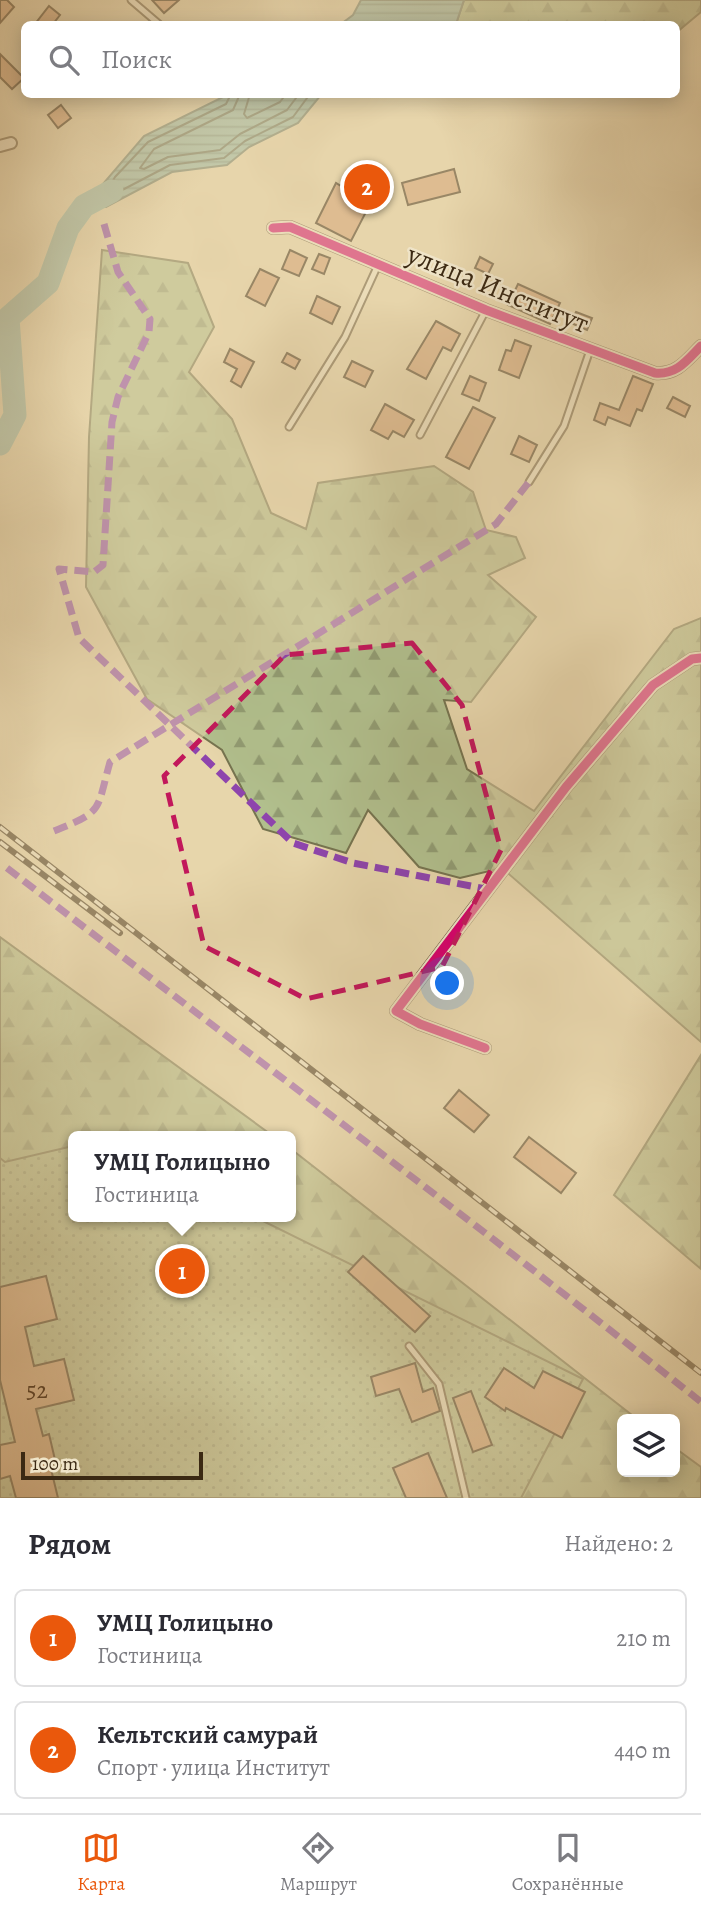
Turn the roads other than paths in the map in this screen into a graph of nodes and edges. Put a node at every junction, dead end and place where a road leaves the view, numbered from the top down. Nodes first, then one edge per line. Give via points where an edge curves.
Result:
1 (131, 0) edge
2 (156, 21) edge
3 (273, 228) dead end
4 (378, 265) junction
5 (486, 310) junction
6 (701, 346) edge
7 (590, 350) junction
8 (289, 427) dead end
9 (420, 435) dead end
10 (529, 482) dead end
11 (701, 658) edge
12 (485, 1048) dead end
13 (409, 1346) dead end
14 (467, 1498) edge

1 - 2 lane
3 - 4 street, улица Институт via 290,227
4 - 5 street, улица Институт
4 - 8 lane via 345,337
5 - 7 street, улица Институт
5 - 9 lane
6 - 7 street, улица Институт via 668,374
7 - 10 lane via 564,425
11 - 12 street via 692,659 653,685 558,797 396,1011
13 - 14 lane via 439,1384

